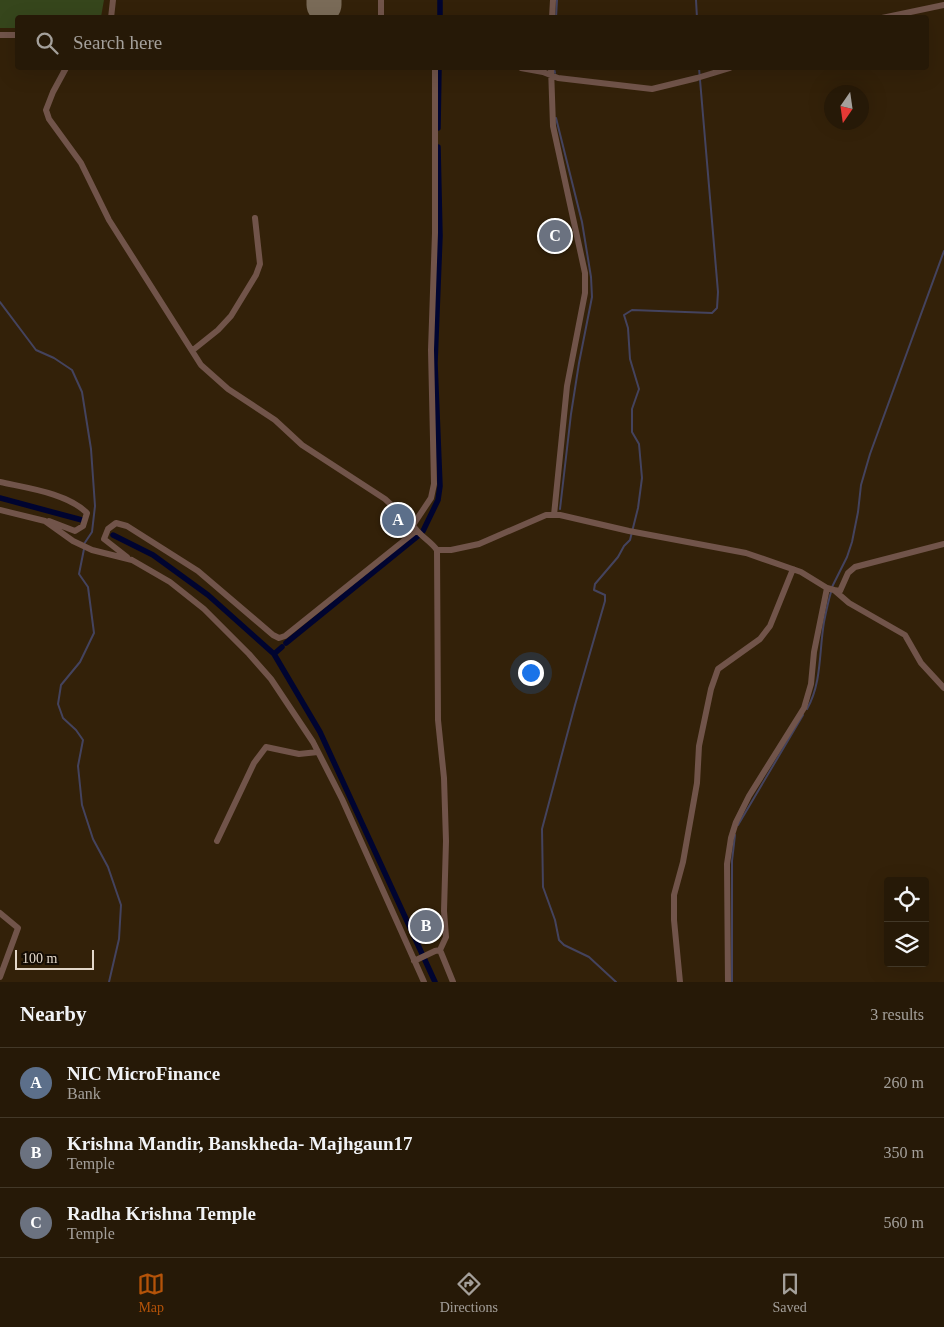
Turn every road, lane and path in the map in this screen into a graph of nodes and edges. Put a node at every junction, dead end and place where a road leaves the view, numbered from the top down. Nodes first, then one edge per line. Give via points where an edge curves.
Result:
1 (113, 0) edge
2 (381, 0) edge
3 (553, 0) edge
4 (944, 5) edge
5 (111, 15) edge
6 (381, 15) edge
7 (552, 15) edge
8 (896, 15) edge
9 (0, 35) edge
10 (15, 35) edge
11 (65, 70) edge
12 (435, 70) edge
13 (532, 70) edge
14 (552, 70) edge
15 (724, 70) edge
16 (554, 77) junction
17 (255, 218) dead end
18 (193, 350) junction
19 (0, 482) edge
20 (0, 510) edge
21 (554, 515) junction
22 (46, 521) junction
23 (415, 528) junction
24 (944, 544) edge
25 (437, 550) junction
26 (132, 560) junction
27 (793, 569) junction
28 (830, 589) junction
29 (944, 688) edge
30 (318, 752) junction
31 (217, 841) dead end
32 (0, 913) edge
33 (437, 951) junction
34 (414, 961) junction
35 (0, 977) edge
36 (424, 982) edge
37 (453, 982) edge
38 (680, 982) edge
39 (728, 982) edge

1 - 5 street
2 - 6 street
3 - 7 street
4 - 8 street
9 - 10 street
11 - 18 street via 46,110 49,120 81,163 108,220
12 - 23 street via 431,350 434,484 431,498
13 - 16 street
14 - 16 street
15 - 16 street via 652,89
16 - 21 street via 553,126 585,273 585,293 567,386
17 - 18 street via 260,254 256,275 231,316
18 - 23 street via 201,365 228,389 275,420 302,445 385,499
19 - 22 street via 74,502 86,514 82,526 75,531
20 - 22 street
21 - 25 street via 531,520 479,544
21 - 27 street via 746,553
22 - 26 street via 92,550
23 - 25 street
23 - 26 street via 348,587 279,638 198,571 135,531 116,523 108,529 104,539
24 - 28 street via 855,567 848,573 840,591
25 - 33 street via 438,720 444,778 446,937
26 - 30 street via 170,582 204,609 248,654 271,679
27 - 28 street
27 - 38 street via 770,626 760,639 718,669 711,689 699,746 697,783 674,895
28 - 29 street via 905,635 921,663
28 - 39 street via 814,652 812,684 804,708 750,796 731,838 727,864
30 - 31 street via 299,754 266,747 254,763
30 - 34 street
32 - 35 street via 18,928
33 - 34 street
33 - 37 street
34 - 36 street

